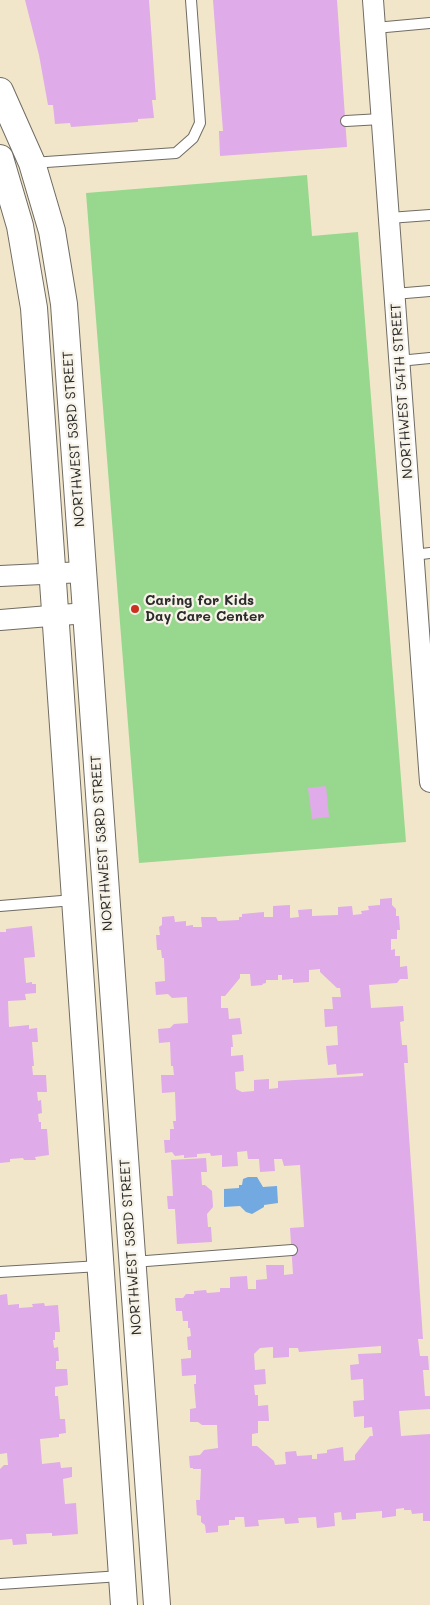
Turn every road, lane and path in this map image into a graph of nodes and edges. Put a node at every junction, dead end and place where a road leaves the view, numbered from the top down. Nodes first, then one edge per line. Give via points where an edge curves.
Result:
1 (191, 0) edge
2 (372, 0) edge
3 (430, 23) edge
4 (374, 28) junction
5 (0, 91) edge
6 (381, 119) junction
7 (346, 121) dead end
8 (0, 146) edge
9 (0, 158) edge
10 (32, 163) junction
11 (430, 215) edge
12 (389, 218) junction
13 (430, 291) edge
14 (394, 294) junction
15 (430, 358) edge
16 (399, 361) junction
17 (422, 554) edge
18 (84, 572) junction
19 (52, 574) junction
20 (0, 576) edge
21 (86, 613) junction
22 (55, 616) junction
23 (0, 620) edge
24 (424, 623) edge
25 (429, 750) edge
26 (430, 776) edge
27 (75, 900) junction
28 (0, 906) edge
29 (292, 1250) dead end
30 (132, 1262) junction
31 (100, 1266) junction
32 (0, 1272) edge
33 (122, 1576) junction
34 (0, 1584) edge
35 (124, 1605) edge
36 (157, 1605) edge

1 - 10 lane via 200,123 193,138 176,153
2 - 4 street, NORTHWEST 54TH STREET
3 - 4 lane
4 - 6 street, NORTHWEST 54TH STREET
5 - 10 street, NORTHWEST 53RD STREET
6 - 7 lane
6 - 12 street, NORTHWEST 54TH STREET
8 - 10 street via 20,160
9 - 19 street via 20,226 34,308
10 - 18 street, NORTHWEST 53RD STREET via 52,231 64,304
11 - 12 lane
12 - 14 street, NORTHWEST 54TH STREET
13 - 14 lane
14 - 16 street, NORTHWEST 54TH STREET
15 - 16 lane
16 - 17 street, NORTHWEST 54TH STREET
17 - 24 street, NORTHWEST 54TH STREET
18 - 19 street
18 - 21 street, NORTHWEST 53RD STREET
19 - 20 street
19 - 22 street
21 - 22 street
21 - 30 street, NORTHWEST 53RD STREET
22 - 23 street
22 - 27 street
24 - 25 street, NORTHWEST 54TH STREET
25 - 26 street, NORTHWEST 54TH STREET
27 - 28 lane
27 - 31 street
29 - 30 lane
30 - 31 street
30 - 36 street, NORTHWEST 53RD STREET
31 - 32 lane
31 - 33 street
33 - 34 lane
33 - 35 street

